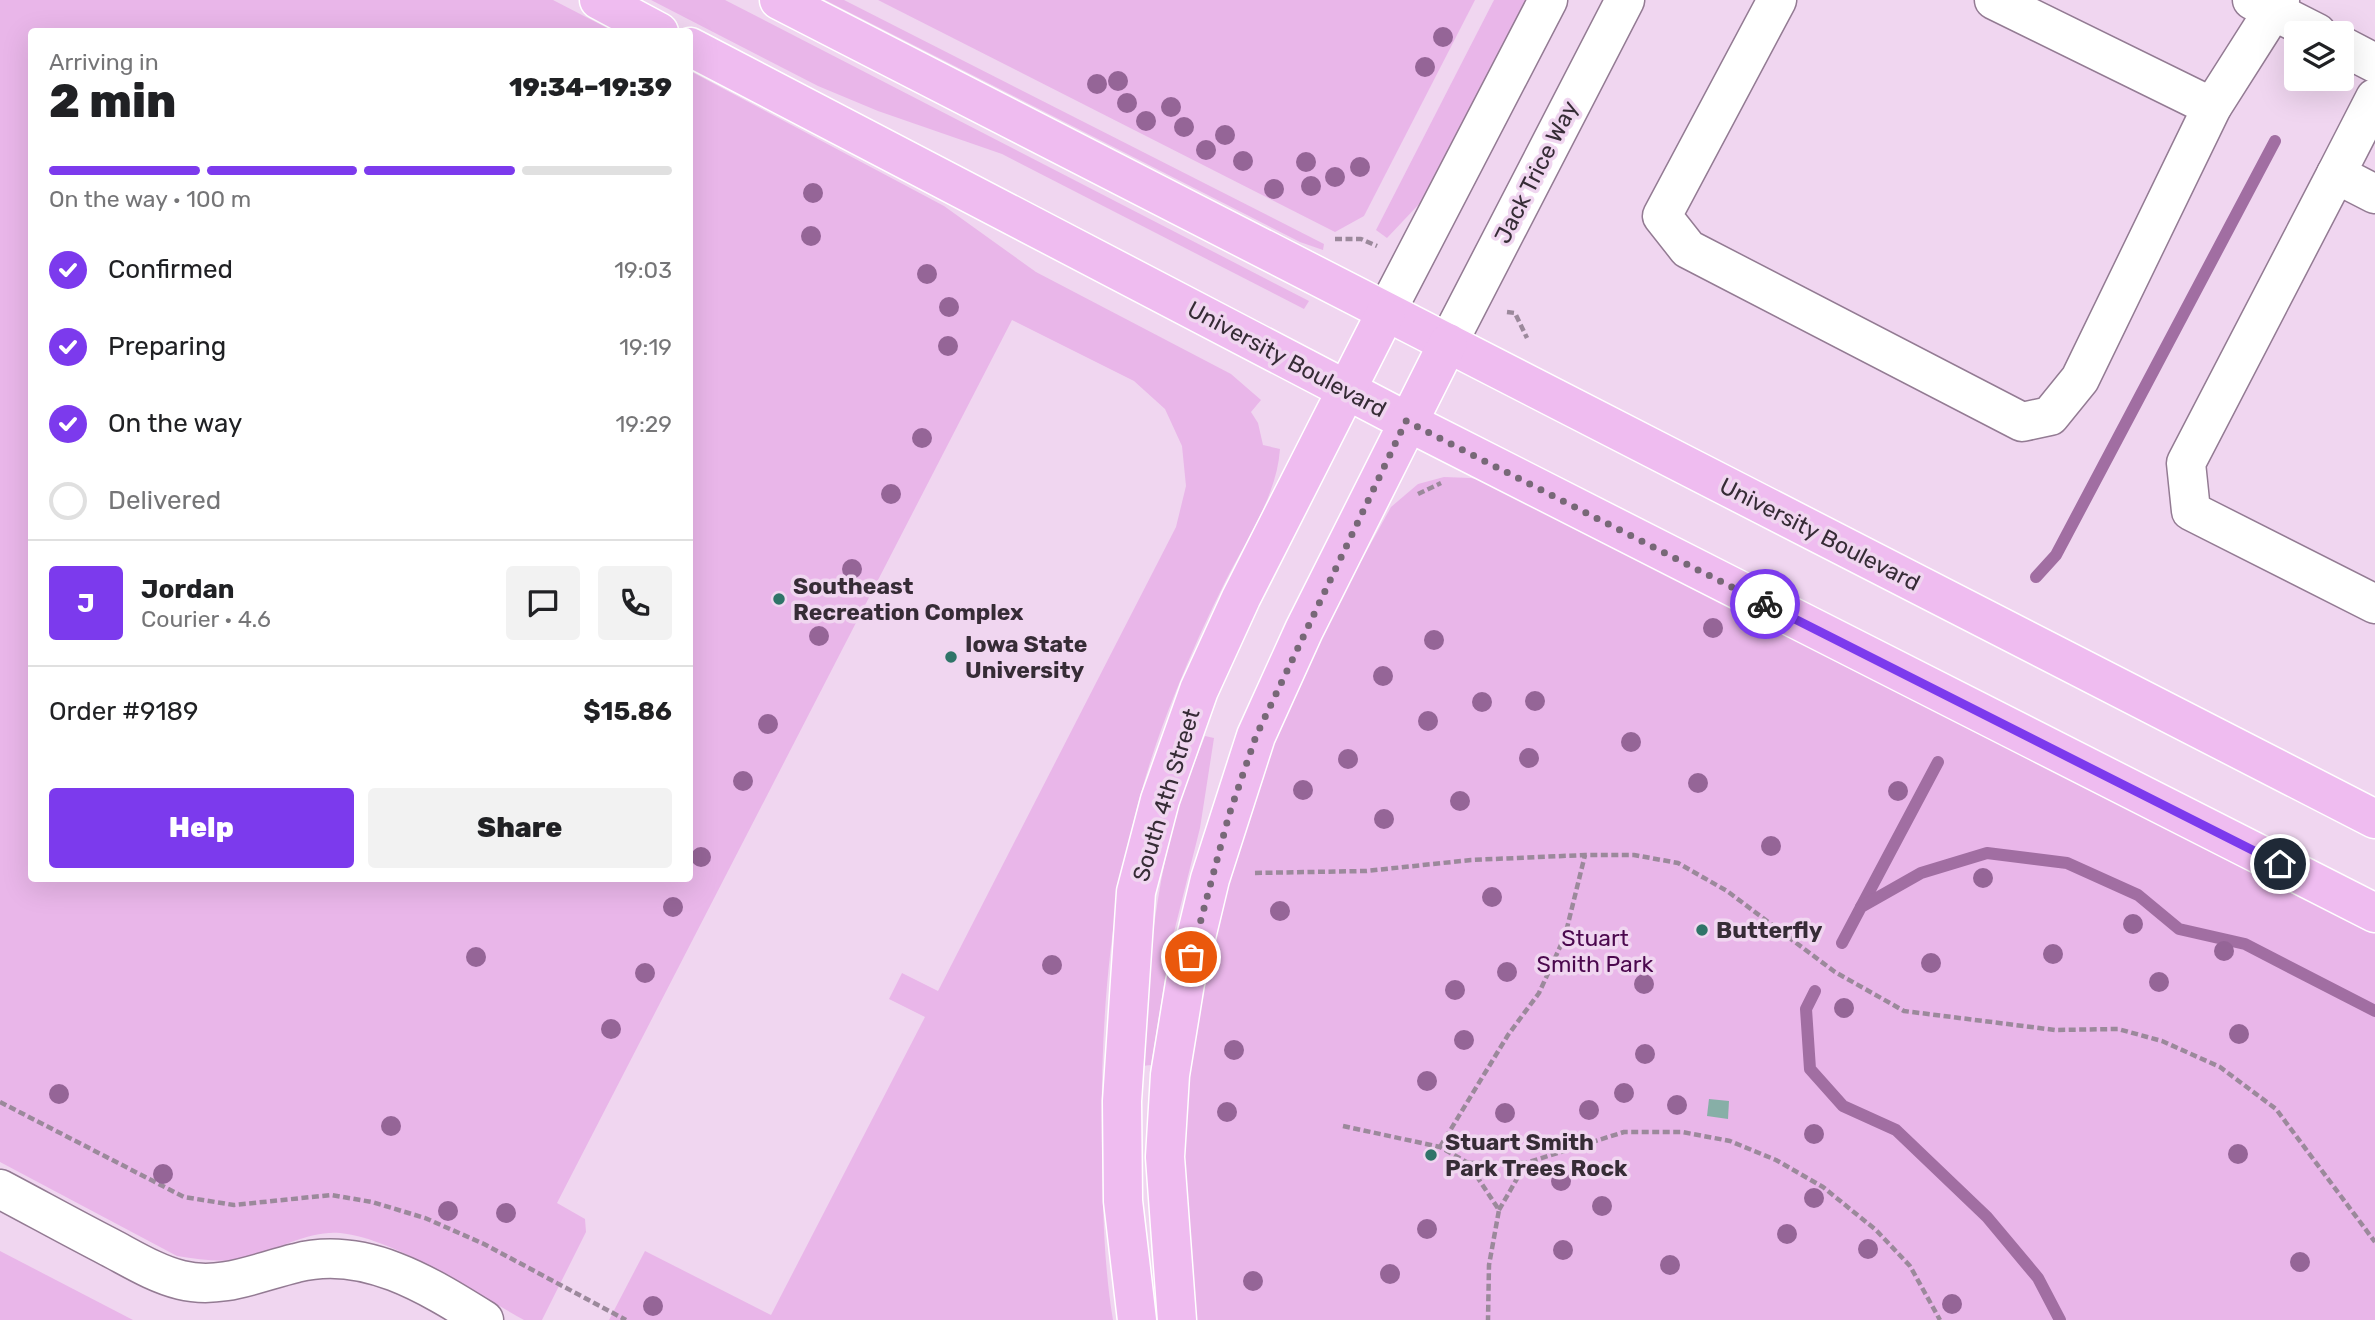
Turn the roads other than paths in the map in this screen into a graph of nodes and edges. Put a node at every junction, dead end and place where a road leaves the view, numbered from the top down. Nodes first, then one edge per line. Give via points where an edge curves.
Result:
1 (599, 0) edge
2 (779, 0) edge
3 (1548, 0) edge
4 (1625, 0) edge
5 (1777, 0) edge
6 (1994, 0) edge
7 (2269, 4) edge
8 (2297, 21) edge
9 (652, 28) edge
10 (693, 49) edge
11 (2354, 52) edge
12 (2375, 63) edge
13 (2375, 98) edge
14 (2212, 107) junction
15 (2336, 174) junction
16 (2375, 194) edge
17 (1386, 312) junction
18 (1448, 343) junction
19 (1345, 389) junction
20 (1406, 421) junction
21 (2375, 604) edge
22 (2375, 819) edge
23 (2375, 913) edge
24 (0, 1189) edge
25 (484, 1320) edge
26 (1137, 1320) edge
27 (1177, 1320) edge

1 - 9 main road
2 - 17 main road, University Boulevard
3 - 17 street
4 - 18 street, Jack Trice Way
5 - 14 street via 1662,216 1688,248 2022,422 2050,416 2080,379
6 - 14 street
7 - 8 street
7 - 14 street
10 - 19 main road, University Boulevard
11 - 12 street
13 - 15 street
15 - 16 street
15 - 21 street via 2186,463 2191,511
17 - 18 main road, University Boulevard
17 - 19 main road, South 4th Street
18 - 20 main road
18 - 22 main road, University Boulevard
19 - 20 main road, University Boulevard
19 - 26 main road, South 4th Street via 1199,690 1160,800 1136,892 1122,1101 1123,1201
20 - 23 main road, University Boulevard
20 - 27 main road via 1256,736 1210,879 1185,983 1170,1075 1165,1157
24 - 25 street via 146,1266 182,1280 221,1283 330,1256 357,1259 387,1268

